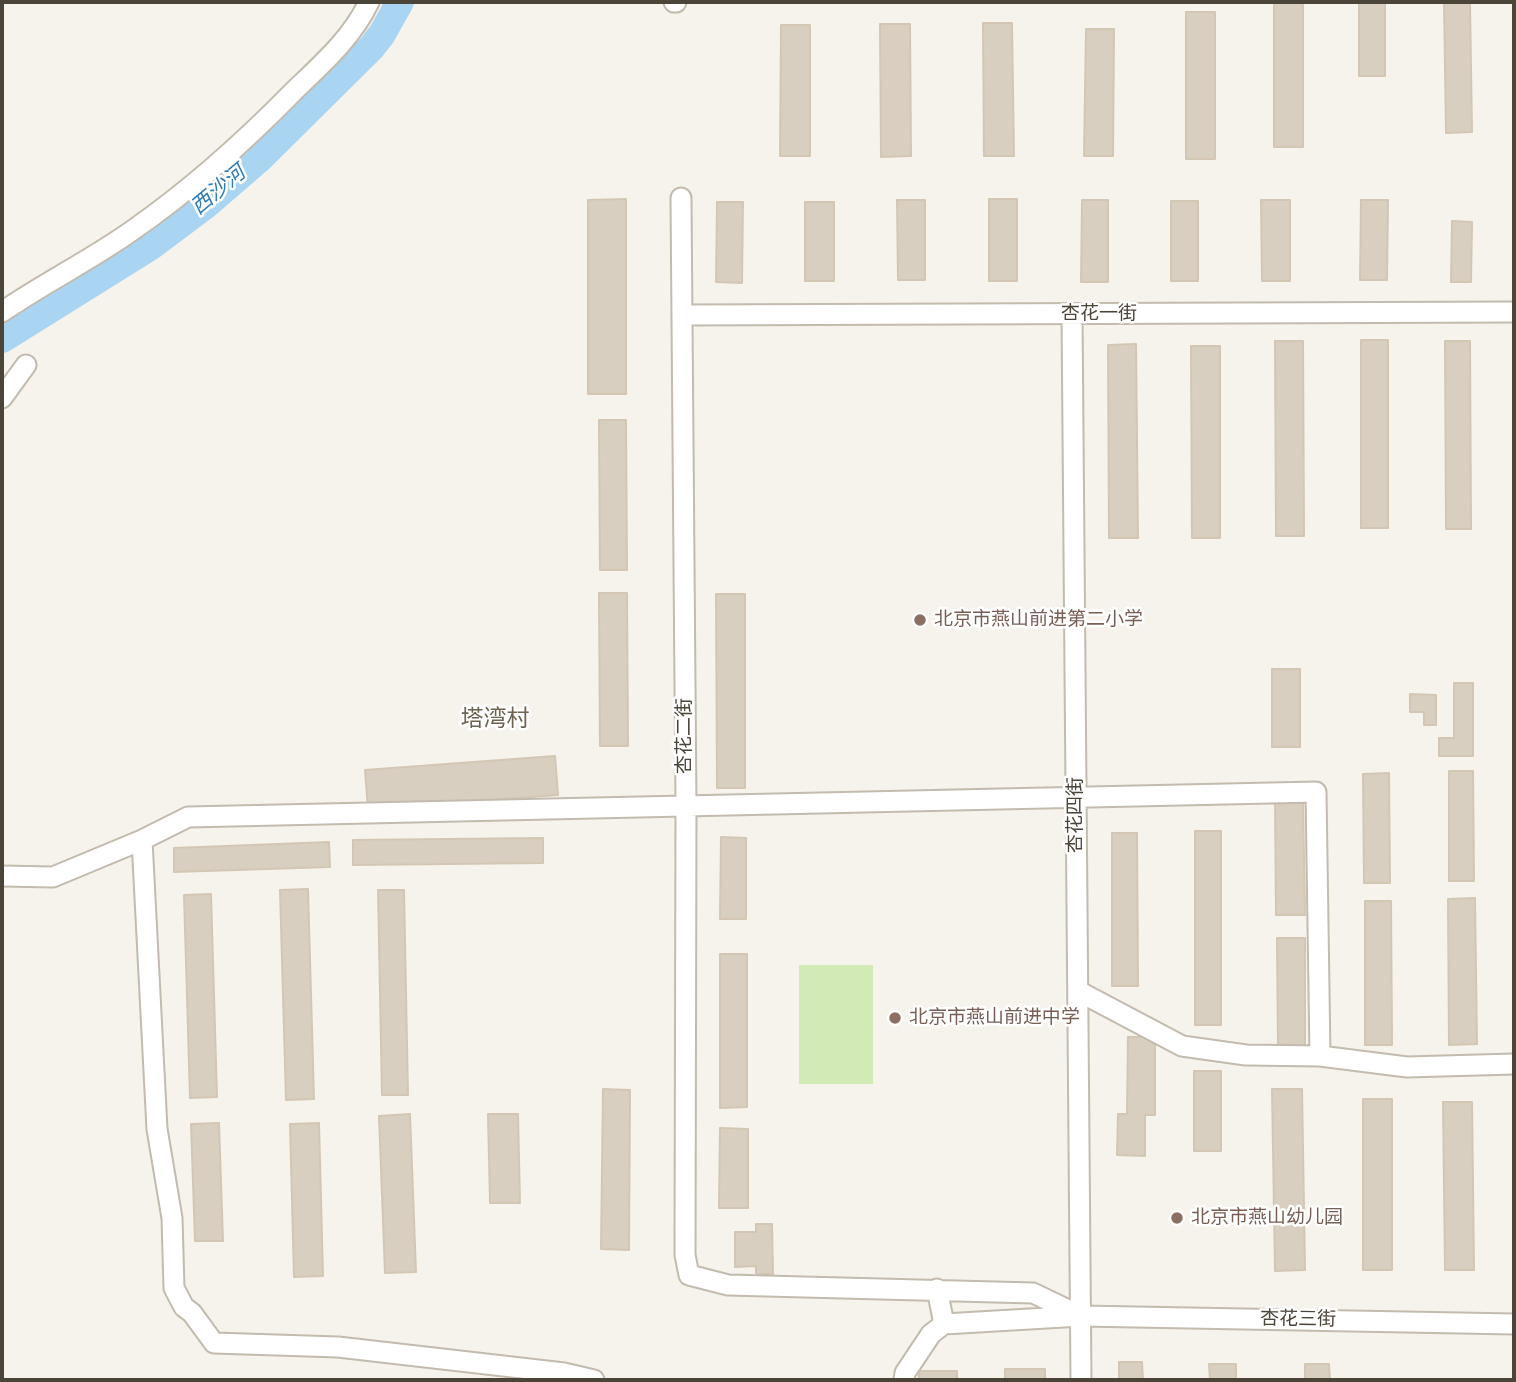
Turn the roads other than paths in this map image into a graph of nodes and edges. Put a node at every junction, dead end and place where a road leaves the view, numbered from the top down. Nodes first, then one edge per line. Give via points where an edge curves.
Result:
1 (369, 2) edge
2 (681, 198) dead end
3 (2, 312) edge
4 (1514, 312) edge
5 (1072, 314) junction
6 (683, 316) junction
7 (26, 365) dead end
8 (2, 398) edge
9 (1076, 797) junction
10 (686, 806) junction
11 (142, 840) junction
12 (2, 876) edge
13 (1078, 990) junction
14 (1320, 1056) junction
15 (1514, 1064) edge
16 (689, 1275) joint
17 (937, 1290) junction
18 (1081, 1316) junction
19 (944, 1324) junction
20 (1514, 1324) edge
21 (594, 1380) edge
22 (904, 1380) edge
23 (1081, 1380) edge

1 - 3 street via 354,28 325,60 197,183 132,231
2 - 6 street, 杏花二街
4 - 5 street, 杏花一街
5 - 6 street, 杏花一街
5 - 9 street, 杏花四街
6 - 10 street, 杏花二街
7 - 8 street
9 - 10 street
9 - 13 street, 杏花四街
9 - 14 street via 1316,792
10 - 11 street via 188,817
10 - 16 street, 杏花二街 via 685,1255
11 - 12 street via 52,877
11 - 21 street via 157,1129 172,1217 174,1288 214,1343 338,1347
13 - 14 street via 1182,1045 1246,1055
13 - 18 street, 杏花四街
14 - 15 street via 1407,1067
16 - 17 street, 杏花三街 via 727,1284
17 - 18 street, 杏花三街 via 1033,1293
17 - 19 street
18 - 19 street, 杏花三街
18 - 20 street, 杏花三街
18 - 23 street, 杏花四街
19 - 22 street via 932,1334

